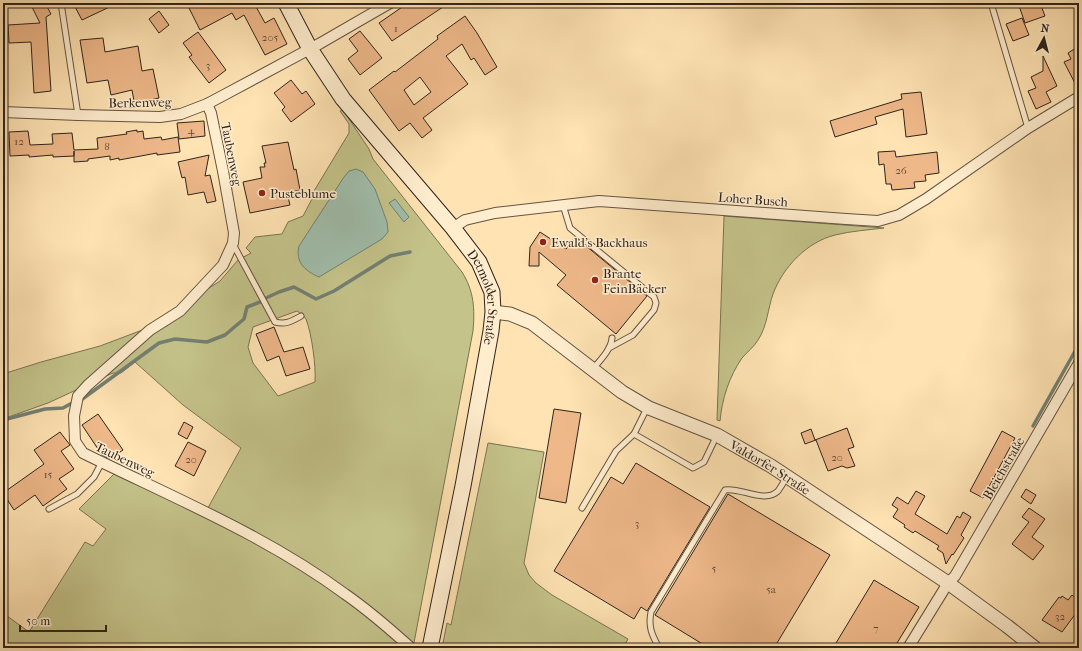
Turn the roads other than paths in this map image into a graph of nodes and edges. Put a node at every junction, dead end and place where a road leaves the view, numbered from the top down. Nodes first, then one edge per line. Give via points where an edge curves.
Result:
1 (61, 3) edge
2 (286, 3) edge
3 (390, 3) edge
4 (991, 3) edge
5 (310, 49) junction
6 (1079, 97) edge
7 (207, 104) junction
8 (3, 112) edge
9 (78, 115) junction
10 (1028, 128) junction
11 (563, 205) junction
12 (453, 228) junction
13 (233, 243) junction
14 (493, 312) junction
15 (301, 316) dead end
16 (612, 338) dead end
17 (609, 348) junction
18 (1079, 363) edge
19 (593, 369) junction
20 (648, 407) junction
21 (634, 434) junction
22 (717, 435) junction
23 (102, 462) junction
24 (787, 476) junction
25 (582, 508) dead end
26 (49, 510) dead end
27 (948, 583) junction
28 (411, 648) edge
29 (430, 648) edge
30 (659, 648) edge
31 (908, 648) edge
32 (1036, 648) edge

1 - 9 lane
2 - 5 main road, Detmolder Straße
3 - 5 street, Berkenweg
4 - 10 lane
5 - 7 street, Berkenweg
5 - 12 main road, Detmolder Straße via 343,99
6 - 10 street, Loher Busch
7 - 9 street, Berkenweg via 181,114 160,117
7 - 13 street, Taubenweg via 223,171 234,233
8 - 9 street, Berkenweg
10 - 11 street, Loher Busch via 926,200 899,216 878,221 599,201
11 - 12 street, Loher Busch via 495,213 465,220
11 - 17 lane via 570,228 654,297 656,303 654,310 634,335
12 - 14 main road, Detmolder Straße via 479,262 492,292
13 - 15 lane via 275,322 282,324
13 - 23 street, Taubenweg via 223,265 180,311 150,330 78,396 74,416 75,441 83,453
14 - 19 street, Valdorfer Straße via 510,314 532,323
14 - 29 main road, Detmolder Straße via 463,486
16 - 17 lane
17 - 19 lane
18 - 27 street, Bleichstraße via 955,576
19 - 20 street, Valdorfer Straße via 622,392
20 - 21 lane
20 - 22 street, Valdorfer Straße
21 - 22 lane via 693,468 704,462
21 - 25 lane via 616,451
22 - 24 street, Valdorfer Straße
23 - 26 lane via 94,477 77,494
23 - 28 street, Taubenweg via 213,516 297,562 345,593
24 - 27 street, Valdorfer Straße
24 - 30 lane via 777,491 771,495 725,490 651,612 649,622
27 - 31 street, Bleichstraße
27 - 32 street, Valdorfer Straße

